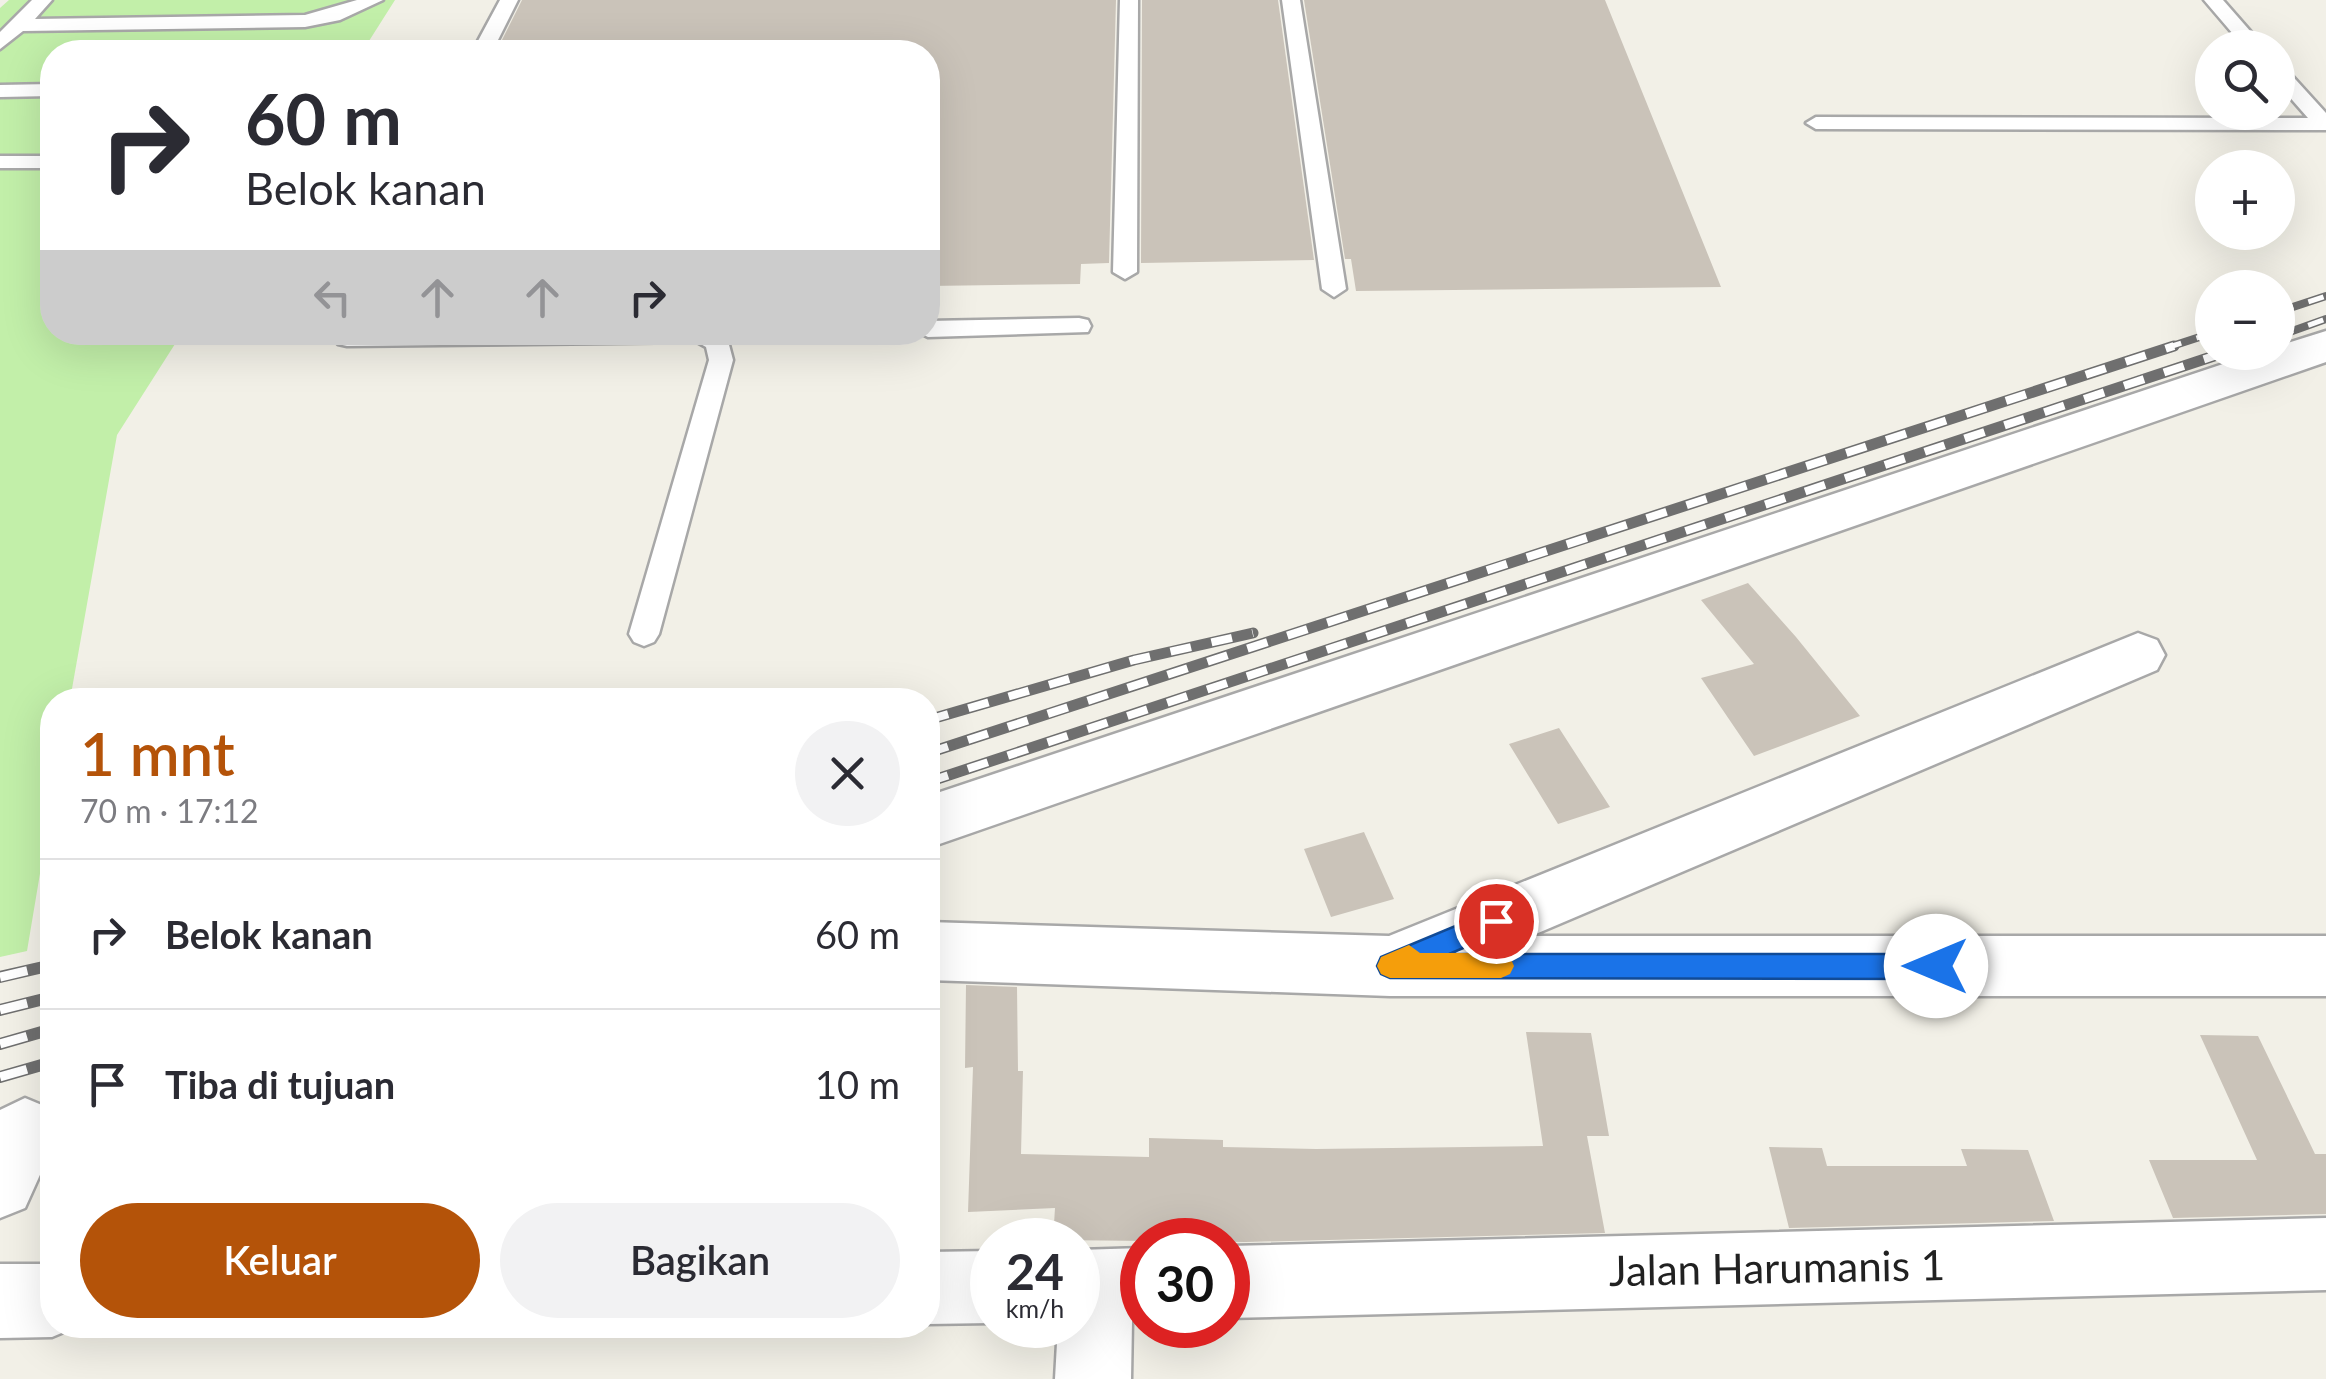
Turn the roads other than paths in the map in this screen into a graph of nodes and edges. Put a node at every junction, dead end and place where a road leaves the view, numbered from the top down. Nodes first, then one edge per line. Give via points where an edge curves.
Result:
1 (42, 0) edge
2 (374, 0) edge
3 (508, 0) edge
4 (1128, 0) edge
5 (1292, 0) edge
6 (2213, 0) edge
7 (18, 25) junction
8 (2240, 30) edge
9 (488, 40) edge
10 (0, 43) edge
11 (40, 90) edge
12 (0, 91) edge
13 (2295, 91) edge
14 (1816, 122) dead end
15 (2325, 124) edge
16 (0, 162) edge
17 (40, 162) edge
18 (1124, 272) dead end
19 (1334, 290) dead end
20 (1079, 326) dead end
21 (940, 329) edge
22 (717, 345) edge
23 (2326, 346) edge
24 (644, 634) dead end
25 (2138, 654) dead end
26 (940, 818) edge
27 (940, 951) edge
28 (1390, 966) junction
29 (2326, 966) edge
30 (2326, 1254) edge
31 (1250, 1281) edge
32 (1105, 1285) edge
33 (970, 1287) edge
34 (940, 1288) edge
35 (40, 1300) edge
36 (0, 1301) edge
37 (1093, 1379) edge

1 - 7 lane
2 - 7 lane via 305,21
3 - 9 lane
4 - 18 lane
5 - 19 lane
6 - 8 lane
7 - 10 lane
11 - 12 lane
13 - 15 lane
14 - 15 lane
16 - 17 lane
20 - 21 lane
22 - 24 lane via 721,360
23 - 26 street
25 - 28 street
27 - 28 street
28 - 29 street
30 - 31 street, Jalan Harumanis 1
32 - 37 street
33 - 34 street
35 - 36 street

